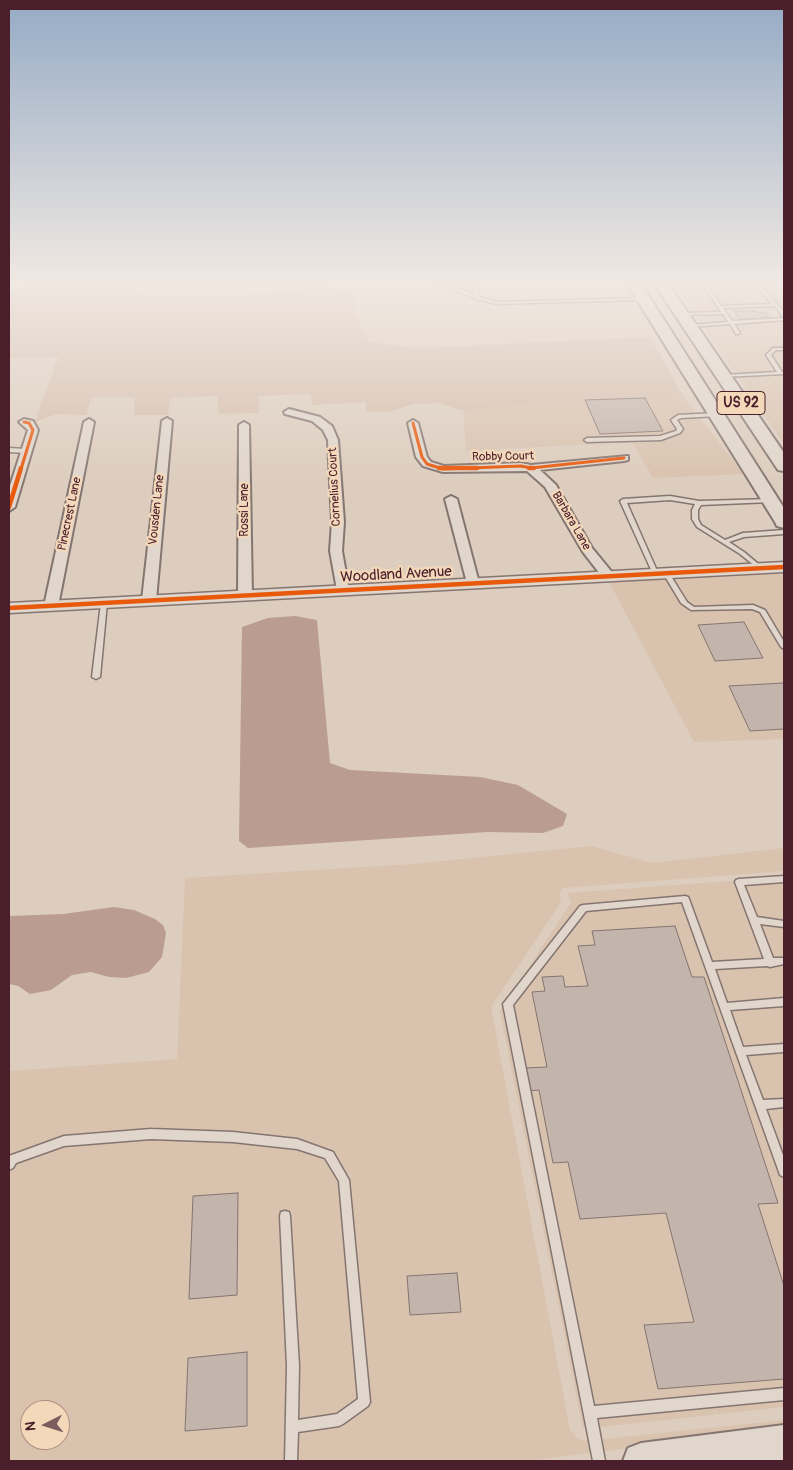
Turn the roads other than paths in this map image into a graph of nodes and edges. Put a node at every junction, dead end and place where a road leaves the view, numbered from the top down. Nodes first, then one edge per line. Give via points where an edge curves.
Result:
1 (675, 348) edge
2 (704, 348) edge
3 (784, 349) edge
4 (782, 373) edge
5 (723, 376) junction
6 (289, 412) dead end
7 (717, 414) junction
8 (167, 421) dead end
9 (24, 422) dead end
10 (89, 422) dead end
11 (413, 423) dead end
12 (244, 425) dead end
13 (586, 440) dead end
14 (9, 450) edge
15 (26, 451) junction
16 (624, 458) dead end
17 (783, 462) edge
18 (531, 468) junction
19 (452, 499) dead end
20 (771, 500) junction
21 (698, 504) junction
22 (9, 507) edge
23 (784, 522) edge
24 (784, 532) edge
25 (725, 542) junction
26 (784, 567) edge
27 (760, 568) junction
28 (660, 573) junction
29 (609, 576) junction
30 (473, 583) junction
31 (343, 590) junction
32 (245, 595) junction
33 (149, 600) junction
34 (104, 603) junction
35 (51, 606) junction
36 (9, 608) edge
37 (784, 647) edge
38 (96, 677) dead end
39 (784, 879) edge
40 (754, 920) junction
41 (784, 924) edge
42 (770, 962) junction
43 (784, 962) edge
44 (709, 966) junction
45 (784, 1002) edge
46 (724, 1007) junction
47 (784, 1048) edge
48 (740, 1051) junction
49 (784, 1103) edge
50 (760, 1105) junction
51 (780, 1148) edge
52 (9, 1165) edge
53 (784, 1172) edge
54 (284, 1216) dead end
55 (784, 1394) edge
56 (590, 1413) junction
57 (292, 1427) junction
58 (784, 1443) edge
59 (292, 1461) edge
60 (599, 1461) edge
61 (641, 1461) edge

1 - 7 main road, US 92
2 - 5 main road, US 92
3 - 4 lane via 768,355
4 - 5 lane
5 - 17 main road, US 92
6 - 31 street, Cornelius Court via 316,419 328,428 333,440 338,522 336,551
7 - 13 lane via 680,416 674,420 680,429 678,432 661,438
7 - 20 main road, US 92
8 - 33 street, Vousden Lane
9 - 15 street via 33,430
10 - 35 street, Pinecrest Lane
11 - 18 street, Robby Court via 422,457 432,466 443,469
12 - 32 street, Rossi Lane
14 - 15 lane
15 - 22 street
16 - 18 street, Robby Court
18 - 29 street, Barbara Lane via 550,484 587,549
19 - 30 street
20 - 21 lane
20 - 23 main road, US 92
21 - 25 lane via 696,522
21 - 28 lane via 670,498 623,501
24 - 25 lane via 743,535
25 - 27 lane
26 - 27 street, Woodland Avenue
27 - 28 street, Woodland Avenue
28 - 29 street, Woodland Avenue
28 - 37 lane via 684,603 693,609 753,608 763,611
29 - 30 street, Woodland Avenue
30 - 31 street, Woodland Avenue
31 - 32 street, Woodland Avenue
32 - 33 street, Woodland Avenue
33 - 34 street, Woodland Avenue
34 - 35 street, Woodland Avenue
34 - 38 lane
35 - 36 street, Woodland Avenue
39 - 40 lane via 739,882
40 - 41 lane
40 - 42 lane
42 - 43 lane
42 - 44 lane
44 - 46 lane
44 - 56 lane via 685,899 583,908 508,1004
45 - 46 lane
46 - 48 lane
47 - 48 lane
48 - 50 lane
49 - 50 lane
50 - 51 lane
51 - 53 lane
52 - 57 lane via 12,1160 64,1141 151,1134 233,1136 298,1144 329,1155 344,1180 364,1402 339,1420
54 - 57 lane via 293,1366
55 - 56 lane
56 - 60 lane
57 - 59 lane
58 - 61 main road

